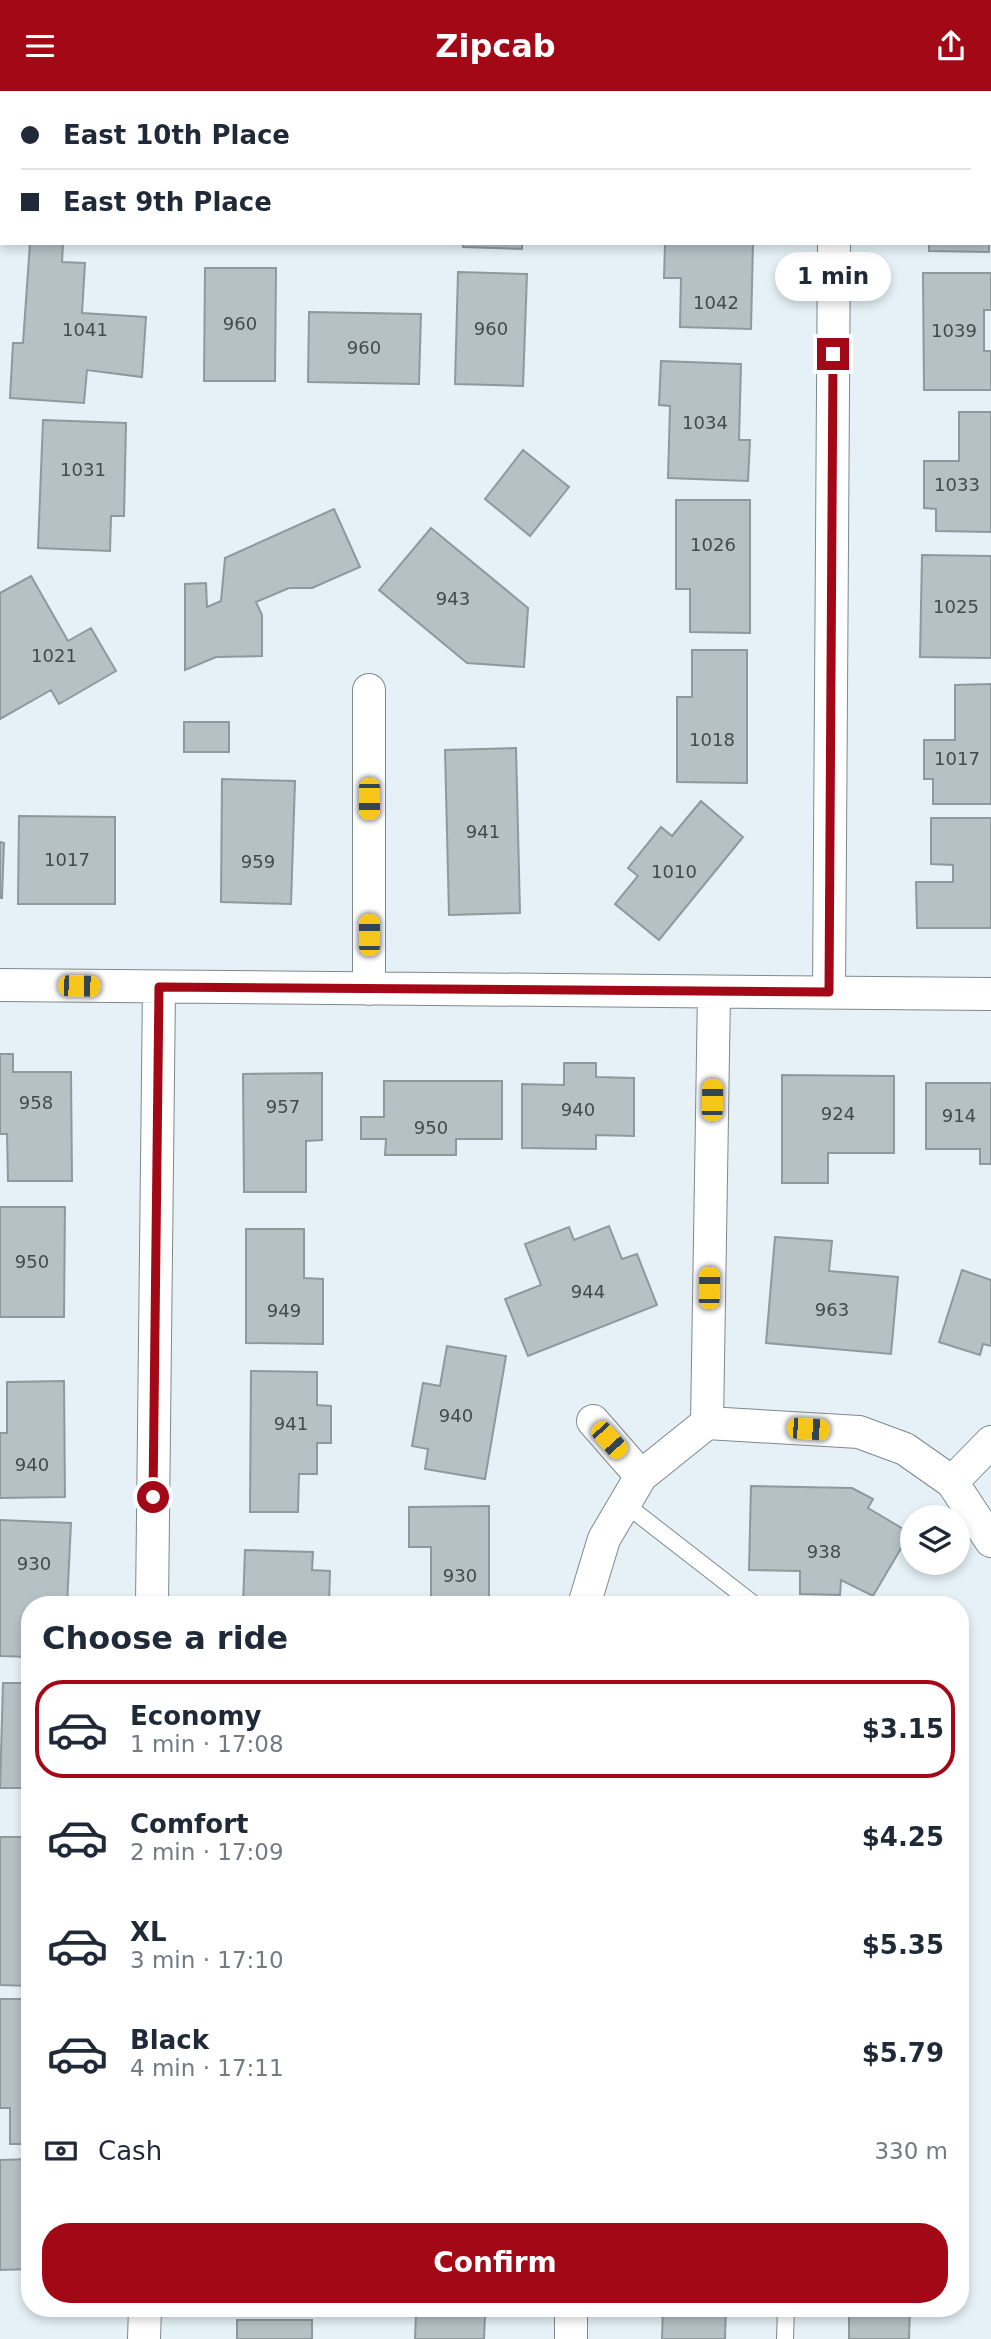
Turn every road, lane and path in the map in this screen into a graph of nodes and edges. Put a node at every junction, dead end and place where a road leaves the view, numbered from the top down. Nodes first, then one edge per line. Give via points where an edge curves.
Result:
1 (834, 245) edge
2 (369, 690) dead end
3 (0, 985) edge
4 (159, 987) junction
5 (369, 989) junction
6 (714, 992) junction
7 (829, 992) junction
8 (991, 994) edge
9 (593, 1421) dead end
10 (707, 1423) junction
11 (991, 1442) edge
12 (641, 1476) junction
13 (951, 1482) junction
14 (625, 1504) junction
15 (991, 1541) edge
16 (152, 1596) edge
17 (587, 1596) edge
18 (743, 1596) edge
19 (145, 2317) edge
20 (571, 2317) edge
21 (786, 2317) edge
22 (144, 2339) edge
23 (570, 2339) edge
24 (785, 2339) edge

1 - 7 street
2 - 5 street
3 - 4 street
4 - 5 street
4 - 16 street
5 - 6 street
6 - 7 street
6 - 10 street
7 - 8 street
9 - 12 street
10 - 12 street
10 - 13 street via 859,1432 905,1449
11 - 13 street
12 - 14 street
13 - 15 street
14 - 17 street via 604,1539
14 - 18 lane
19 - 22 street
20 - 23 street
21 - 24 lane

